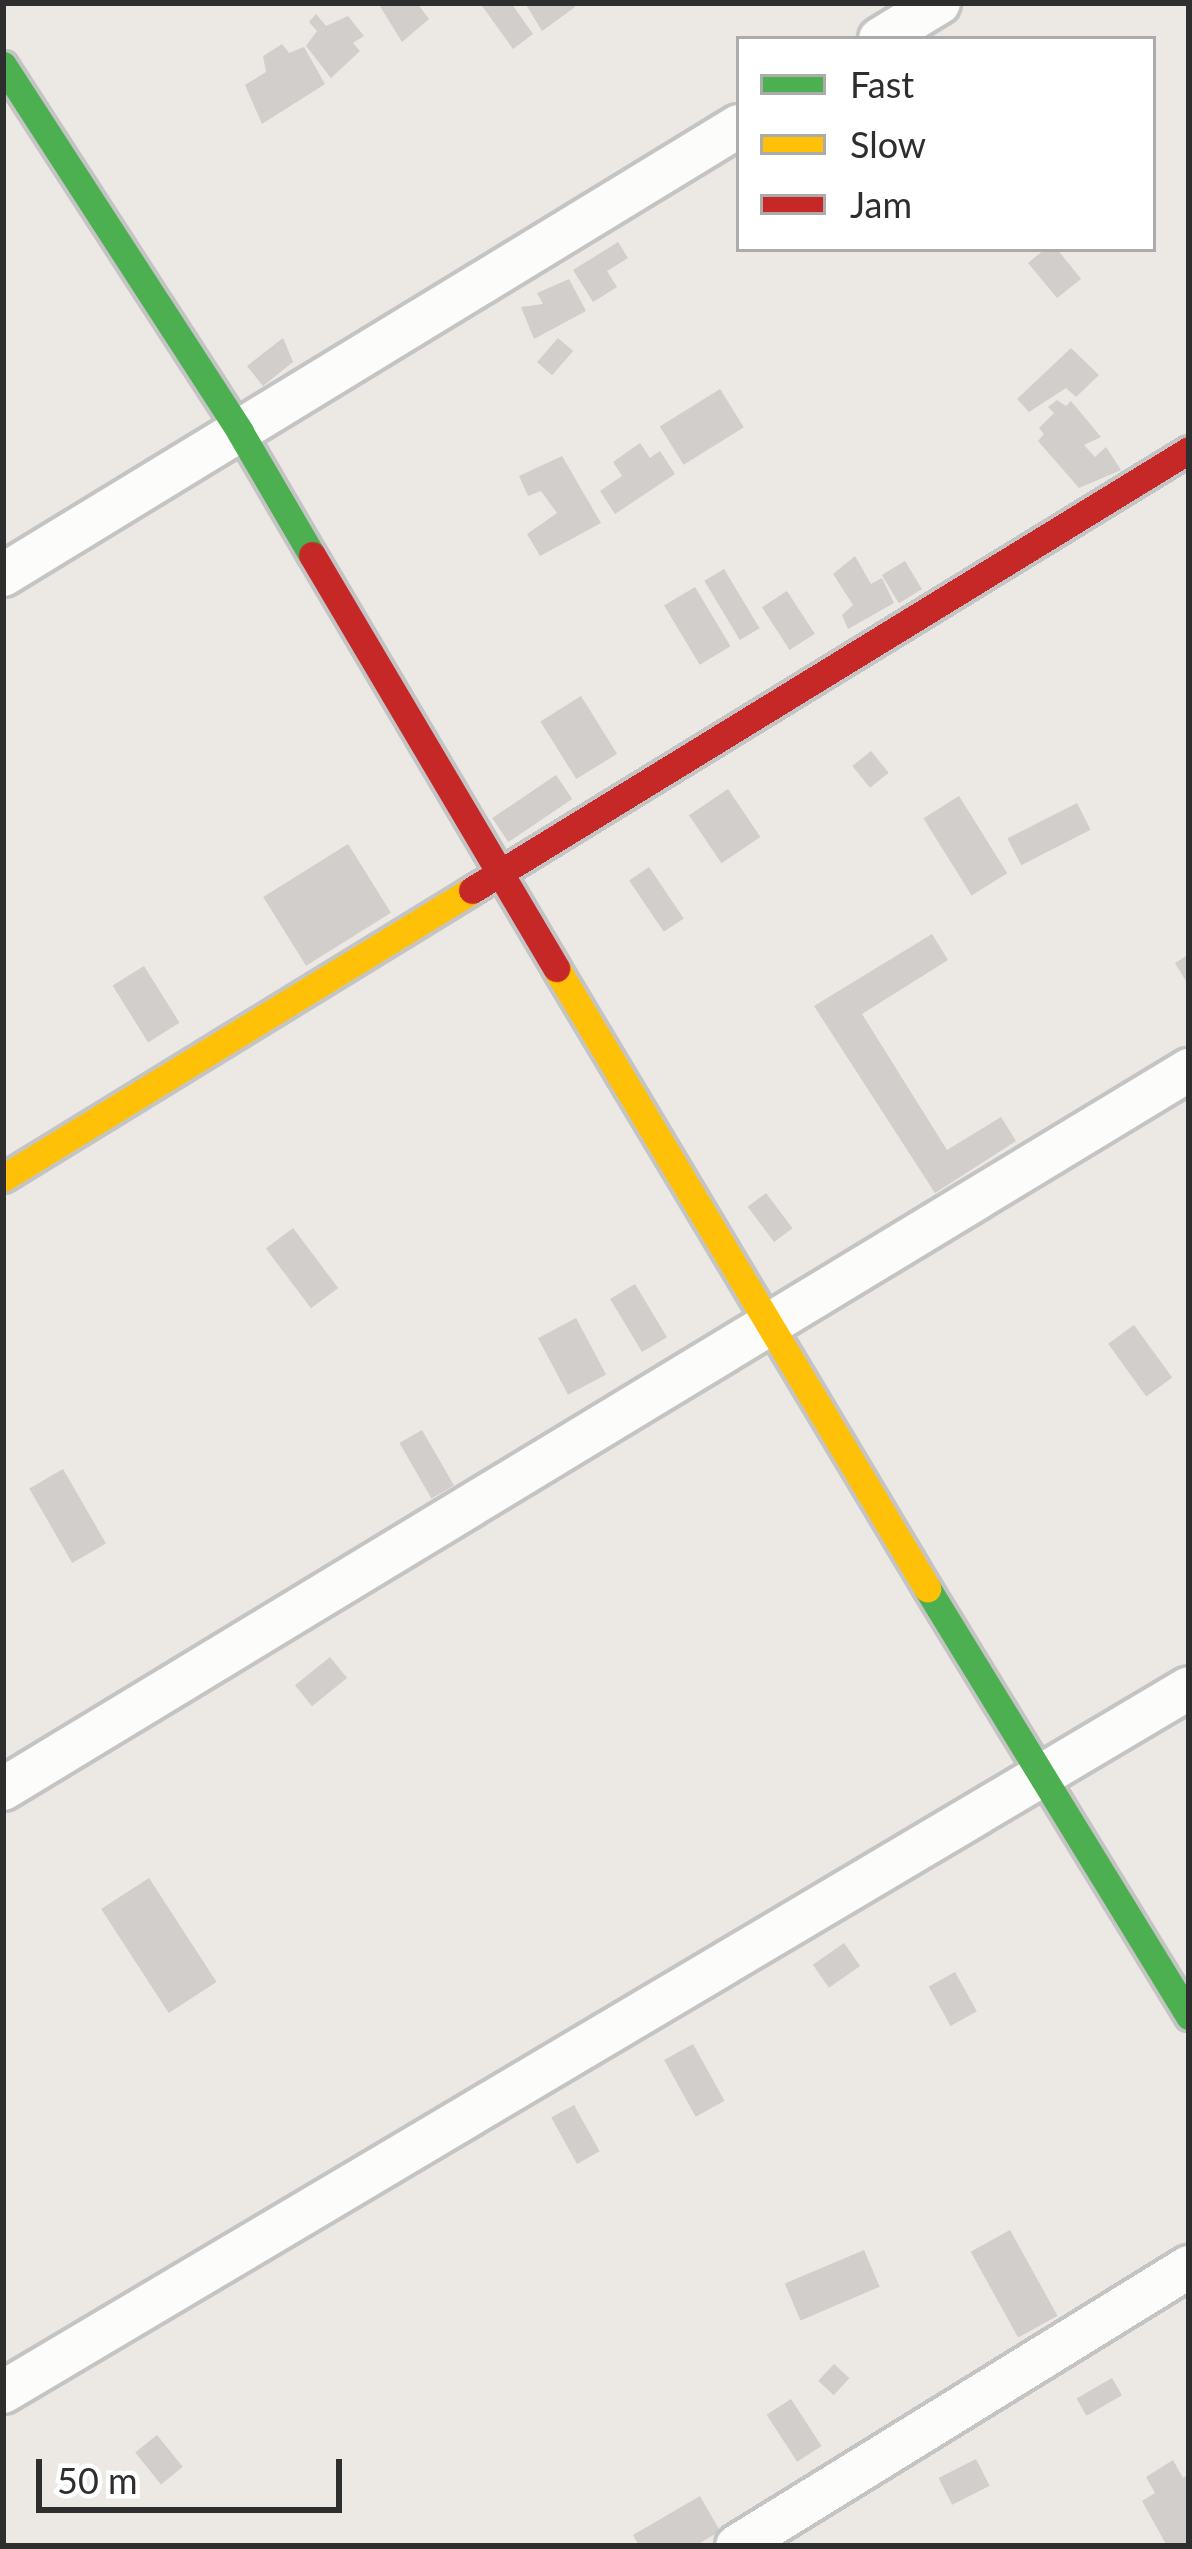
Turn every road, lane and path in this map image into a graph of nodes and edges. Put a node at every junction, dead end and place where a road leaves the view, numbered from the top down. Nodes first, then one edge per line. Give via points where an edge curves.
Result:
1 (939, 3) edge
2 (885, 36) edge
3 (3, 65) edge
4 (736, 128) edge
5 (240, 432) junction
6 (1189, 450) edge
7 (3, 575) edge
8 (496, 871) junction
9 (1189, 1070) edge
10 (3, 1178) edge
11 (768, 1328) junction
12 (1189, 1688) edge
13 (1045, 1775) junction
14 (3, 1789) edge
15 (1189, 2016) edge
16 (1189, 2267) edge
17 (3, 2392) edge
18 (737, 2546) edge

1 - 2 street
3 - 5 street
4 - 5 street
5 - 7 street
5 - 8 street
6 - 8 street
8 - 10 street
8 - 11 street
9 - 11 street
11 - 13 street
11 - 14 street
12 - 13 street
13 - 15 street
13 - 17 street
16 - 18 street

